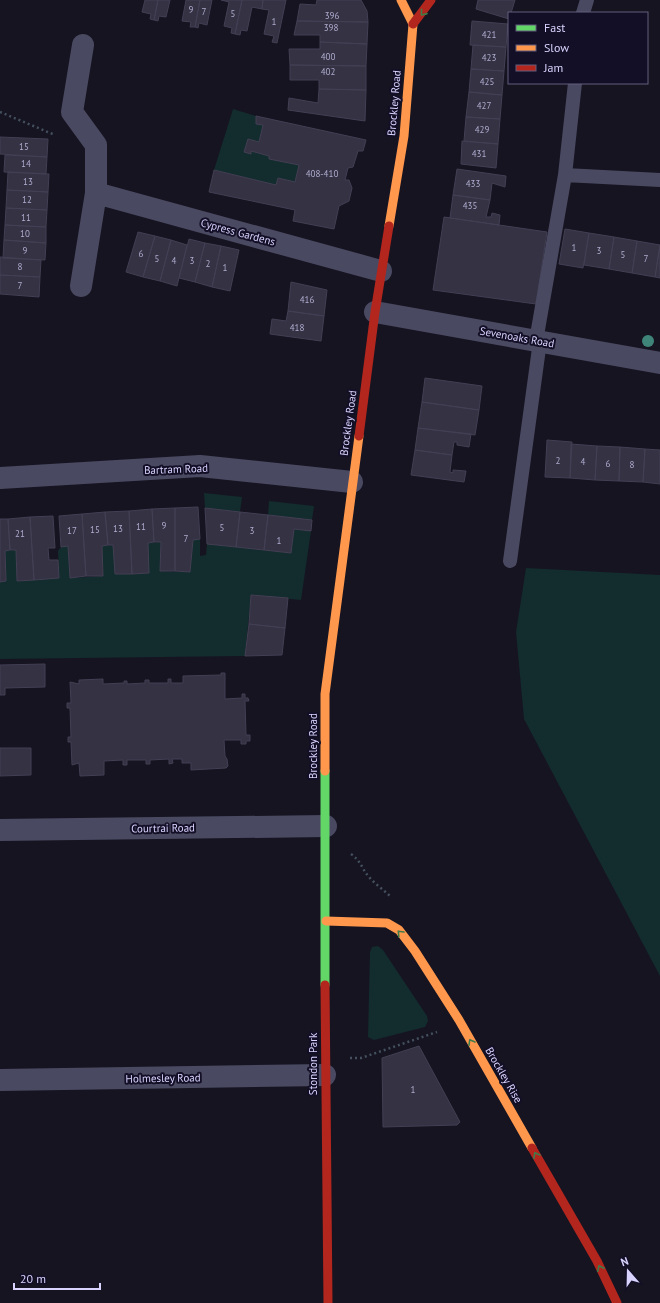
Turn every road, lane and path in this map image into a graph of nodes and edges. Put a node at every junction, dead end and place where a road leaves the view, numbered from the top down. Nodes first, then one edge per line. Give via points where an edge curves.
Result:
1 (401, 0) edge
2 (431, 0) edge
3 (587, 0) edge
4 (583, 12) edge
5 (413, 24) junction
6 (83, 45) dead end
7 (575, 84) edge
8 (0, 112) edge
9 (96, 153) junction
10 (565, 175) junction
11 (660, 180) edge
12 (96, 193) junction
13 (381, 271) junction
14 (81, 286) dead end
15 (375, 312) junction
16 (538, 341) junction
17 (660, 363) edge
18 (0, 478) edge
19 (352, 482) junction
20 (510, 561) dead end
21 (326, 826) junction
22 (0, 830) edge
23 (326, 921) junction
24 (415, 1040) dead end
25 (325, 1066) junction
26 (0, 1080) edge
27 (328, 1303) edge
28 (617, 1303) edge

1 - 5 main road
2 -> 5 main road
3 - 4 lane
5 - 13 main road, Brockley Road via 404,136
6 - 9 street via 72,112 96,145
7 - 10 lane
8 - 9 path
9 - 12 street
10 - 11 lane
10 - 16 lane
12 - 13 street, Cypress Gardens
12 - 14 street
13 - 15 main road, Brockley Road
15 - 16 street, Sevenoaks Road
15 - 19 main road, Brockley Road
16 - 17 street, Sevenoaks Road
16 - 20 lane
18 - 19 street, Bartram Road via 200,466
19 - 21 main road, Brockley Road via 325,694
21 - 22 street, Courtrai Road
21 - 23 main road, Stondon Park
23 - 25 main road, Stondon Park
28 -> 23 main road, Brockley Rise via 593,1254 459,1020 415,950 399,930 387,923
24 - 25 path via 361,1058
25 - 26 street, Holmesley Road
25 - 27 main road, Stondon Park

